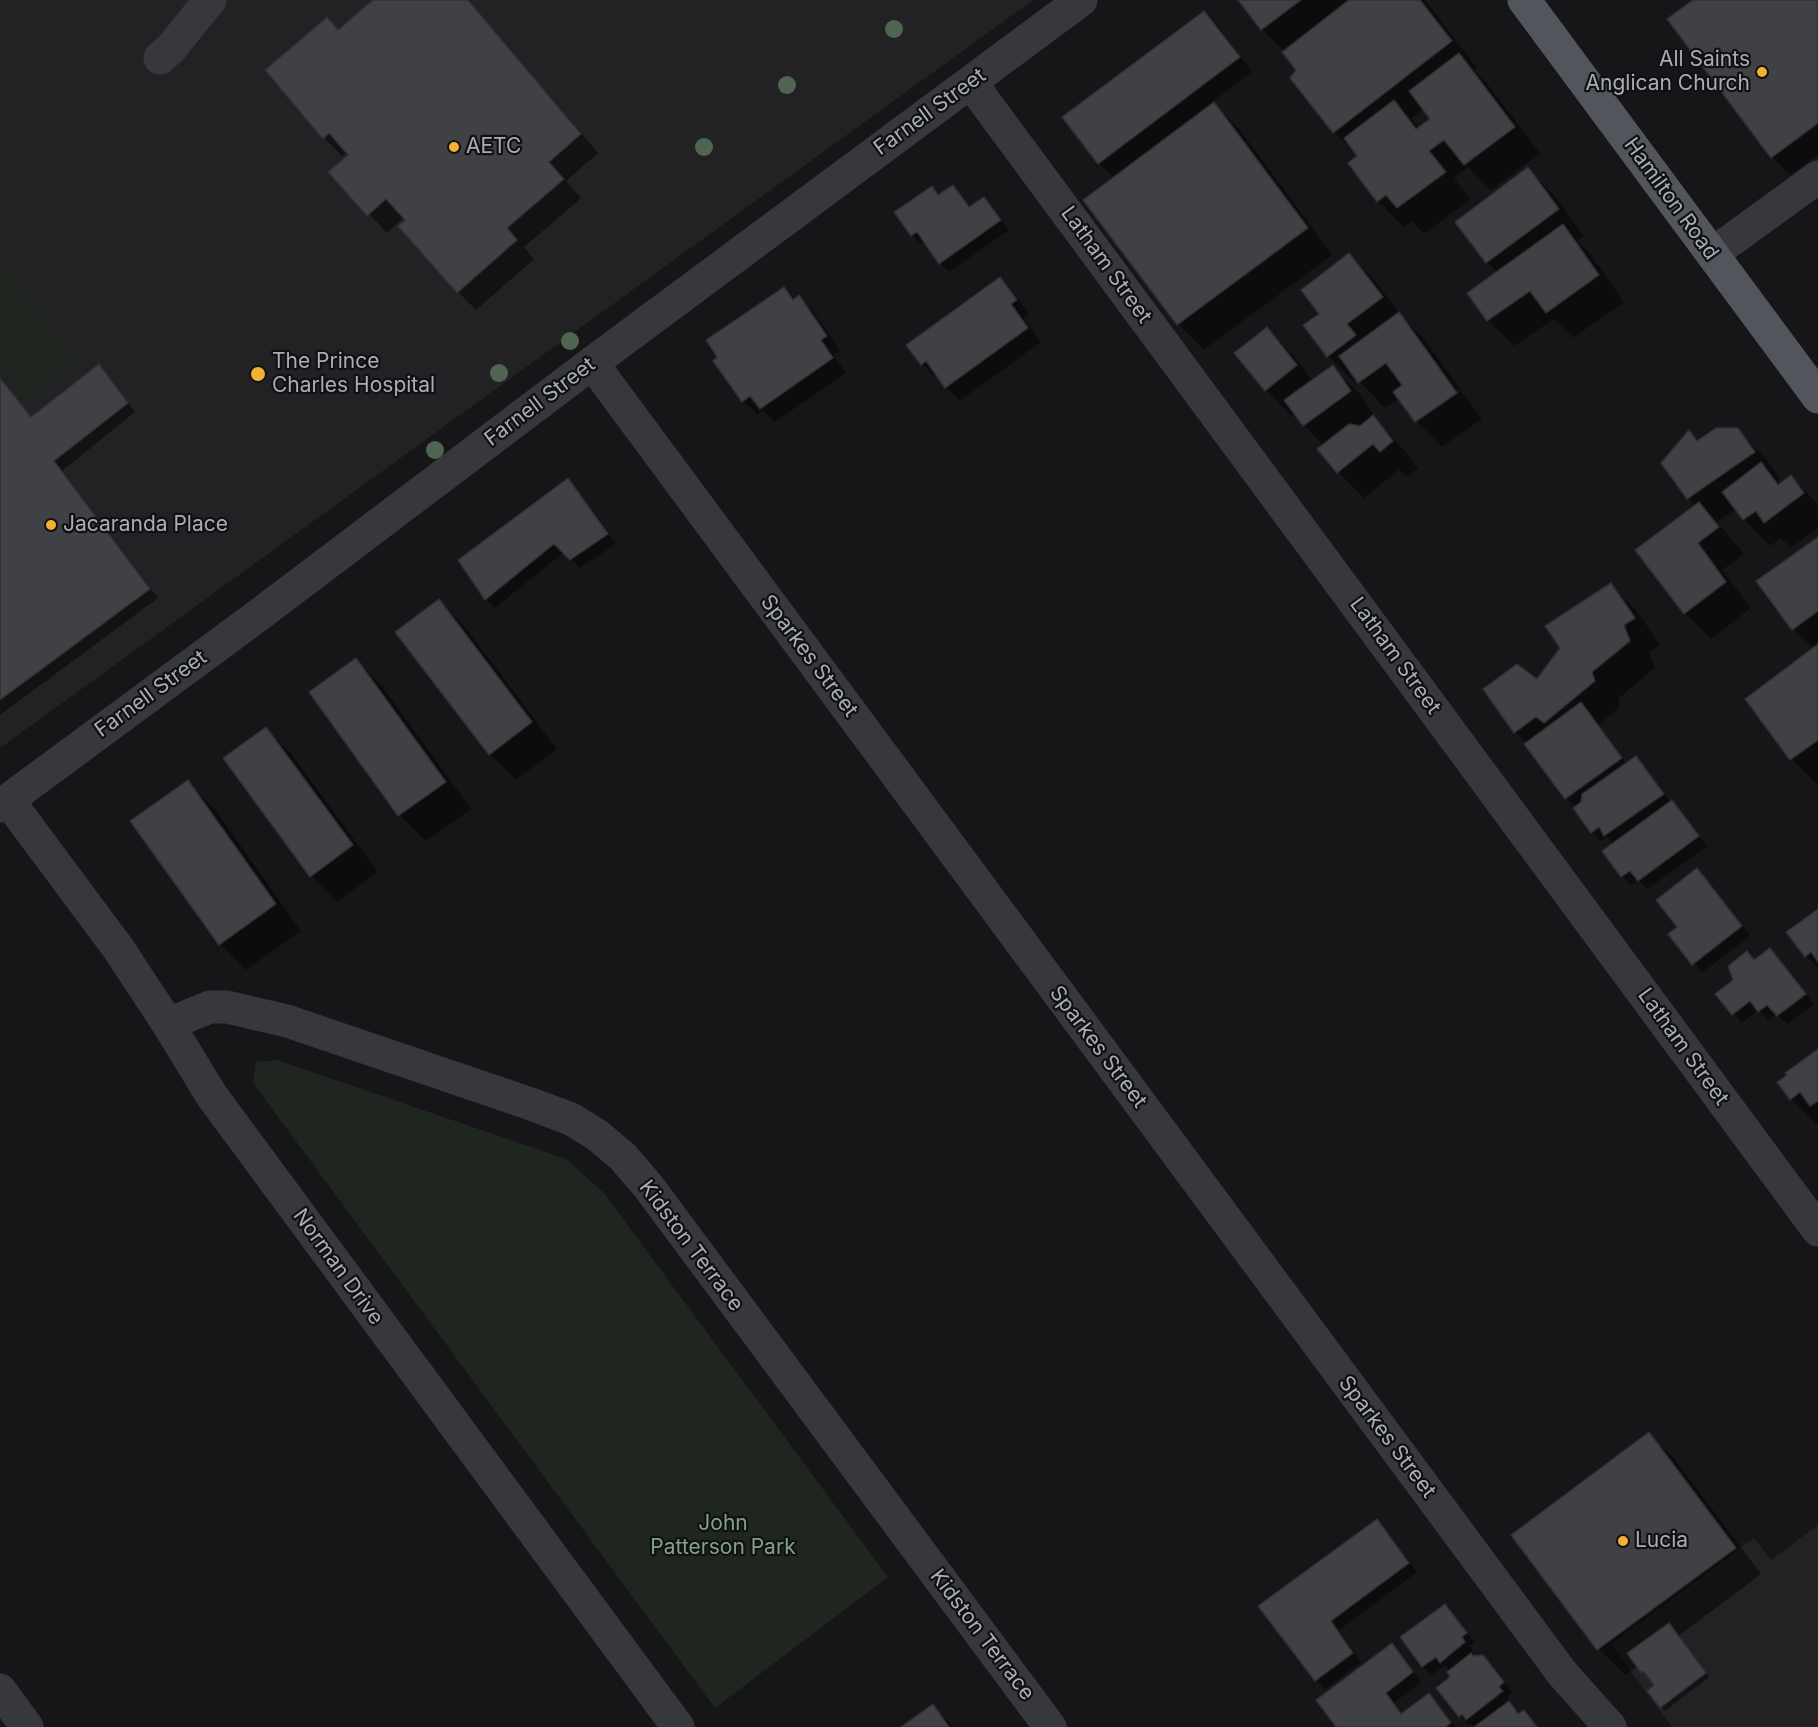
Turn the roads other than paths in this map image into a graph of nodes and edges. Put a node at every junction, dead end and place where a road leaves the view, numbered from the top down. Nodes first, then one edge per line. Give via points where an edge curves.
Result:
1 (210, 0) edge
2 (1081, 0) edge
3 (1524, 0) edge
4 (160, 58) dead end
5 (971, 82) junction
6 (1818, 177) edge
7 (1712, 254) junction
8 (592, 363) junction
9 (1818, 397) edge
10 (4, 803) edge
11 (168, 1024) junction
12 (1818, 1230) edge
13 (0, 1690) edge
14 (27, 1727) edge
15 (678, 1727) edge
16 (1050, 1727) edge
17 (1610, 1727) edge

1 - 4 street
2 - 5 street, Farnell Street
3 - 7 main road, Hamilton Road
5 - 8 street, Farnell Street
5 - 12 street, Latham Street
6 - 7 street
7 - 9 main road, Hamilton Road
8 - 10 street, Farnell Street
8 - 17 street, Sparkes Street via 1555,1663
10 - 11 street, Norman Drive via 118,948
11 - 15 street, Norman Drive via 212,1096
11 - 16 street, Kidston Terrace via 210,1007 287,1021 531,1104 571,1119 597,1135 648,1186
13 - 14 street

